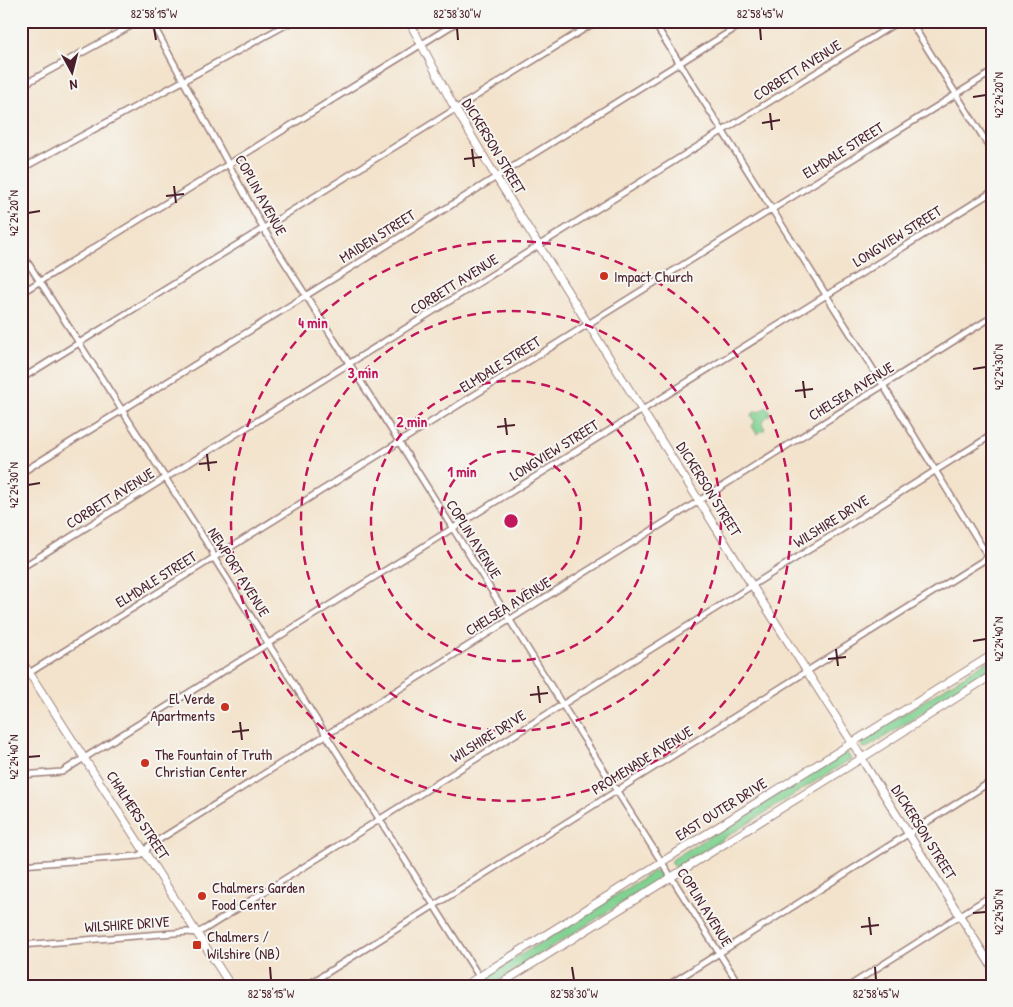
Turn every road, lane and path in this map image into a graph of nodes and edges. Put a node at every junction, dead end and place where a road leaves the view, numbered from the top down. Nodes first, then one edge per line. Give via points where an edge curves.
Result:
1 (140, 21) edge
2 (151, 21) edge
3 (293, 21) edge
4 (409, 21) edge
5 (459, 21) edge
6 (597, 21) edge
7 (653, 21) edge
8 (747, 21) edge
9 (899, 21) edge
10 (910, 21) edge
11 (421, 44) junction
12 (680, 63) junction
13 (992, 72) edge
14 (183, 81) junction
15 (21, 86) edge
16 (956, 94) junction
17 (456, 109) junction
18 (722, 131) junction
19 (992, 152) edge
20 (229, 164) junction
21 (21, 169) edge
22 (496, 177) junction
23 (992, 192) edge
24 (772, 209) junction
25 (263, 228) junction
26 (540, 246) junction
27 (21, 252) edge
28 (40, 282) junction
29 (21, 293) edge
30 (826, 295) junction
31 (306, 296) junction
32 (992, 317) edge
33 (588, 324) junction
34 (79, 343) junction
35 (349, 364) junction
36 (21, 379) edge
37 (883, 385) junction
38 (642, 409) junction
39 (122, 410) junction
40 (992, 435) edge
41 (399, 442) junction
42 (935, 470) junction
43 (21, 473) edge
44 (165, 479) junction
45 (700, 500) junction
46 (453, 528) junction
47 (990, 556) edge
48 (214, 558) junction
49 (992, 564) edge
50 (21, 568) edge
51 (752, 585) junction
52 (510, 620) junction
53 (268, 643) junction
54 (992, 655) edge
55 (21, 660) edge
56 (807, 671) junction
57 (30, 673) junction
58 (992, 675) edge
59 (21, 678) edge
60 (563, 705) junction
61 (327, 736) junction
62 (852, 742) junction
63 (85, 758) junction
64 (862, 758) junction
65 (21, 775) edge
66 (992, 781) edge
67 (617, 791) junction
68 (379, 820) junction
69 (908, 834) junction
70 (145, 852) junction
71 (662, 862) junction
72 (21, 865) edge
73 (671, 876) junction
74 (992, 895) edge
75 (433, 906) junction
76 (960, 915) junction
77 (197, 932) junction
78 (21, 945) edge
79 (720, 953) junction
80 (992, 967) edge
81 (479, 977) junction
82 (230, 986) edge
83 (306, 986) edge
84 (464, 986) edge
85 (485, 986) edge
86 (496, 986) edge
87 (667, 986) edge
88 (740, 986) edge
89 (849, 986) edge

1 - 15 street
2 - 14 street, COPLIN AVENUE
3 - 14 street
4 - 11 street, DICKERSON STREET
5 - 11 street
6 - 17 street
7 - 12 street
8 - 12 street, MAIDEN STREET
9 - 18 street, CORBETT AVENUE
10 - 16 street
11 - 17 street, DICKERSON STREET
11 - 20 street
12 - 18 street
12 - 22 street, MAIDEN STREET
13 - 16 street, ELMDALE STREET
14 - 20 street, COPLIN AVENUE
14 - 21 street
16 - 19 street
16 - 24 street, ELMDALE STREET
17 - 22 street, DICKERSON STREET
17 - 25 street
18 - 24 street
18 - 26 street, CORBETT AVENUE
20 - 25 street, COPLIN AVENUE
20 - 28 street
22 - 26 street, DICKERSON STREET
22 - 31 street, MAIDEN STREET
23 - 30 street, LONGVIEW STREET
24 - 30 street
24 - 33 street, ELMDALE STREET
25 - 31 street, COPLIN AVENUE
25 - 34 street
26 - 33 street, DICKERSON STREET
26 - 35 street, CORBETT AVENUE
27 - 28 street, NEWPORT AVENUE
28 - 29 street
28 - 34 street, NEWPORT AVENUE
30 - 37 street
30 - 38 street, LONGVIEW STREET
31 - 35 street, COPLIN AVENUE
31 - 39 street, MAIDEN STREET
32 - 37 street, CHELSEA AVENUE
33 - 38 street, DICKERSON STREET
33 - 41 street, ELMDALE STREET
34 - 36 street
34 - 39 street, NEWPORT AVENUE
35 - 41 street, COPLIN AVENUE
35 - 44 street, CORBETT AVENUE
37 - 42 street
37 - 45 street, CHELSEA AVENUE
38 - 45 street, DICKERSON STREET
38 - 46 street, LONGVIEW STREET
39 - 43 street, MAIDEN STREET
39 - 44 street, NEWPORT AVENUE
40 - 42 street, WILSHIRE DRIVE
41 - 46 street, COPLIN AVENUE
41 - 48 street, ELMDALE STREET
42 - 47 street
42 - 51 street, WILSHIRE DRIVE
44 - 48 street, NEWPORT AVENUE
44 - 50 street, CORBETT AVENUE
45 - 51 street, DICKERSON STREET
45 - 52 street, CHELSEA AVENUE
46 - 52 street, COPLIN AVENUE
46 - 53 street, LONGVIEW STREET
47 - 49 street
47 - 56 street, PROMENADE AVENUE
48 - 53 street, NEWPORT AVENUE
48 - 57 street, ELMDALE STREET
51 - 56 street, DICKERSON STREET
51 - 60 street, WILSHIRE DRIVE
52 - 60 street, COPLIN AVENUE
52 - 61 street, CHELSEA AVENUE
53 - 61 street, NEWPORT AVENUE
53 - 63 street, LONGVIEW STREET
54 - 62 street, EAST OUTER DRIVE
55 - 57 street, CHALMERS STREET
56 - 62 street, DICKERSON STREET
56 - 67 street, PROMENADE AVENUE
57 - 59 street, ELMDALE STREET
57 - 63 street, CHALMERS STREET
58 - 64 street, EAST OUTER DRIVE
60 - 67 street, COPLIN AVENUE
60 - 68 street, WILSHIRE DRIVE
61 - 68 street, NEWPORT AVENUE
61 - 70 street, CHELSEA AVENUE
62 - 64 street, DICKERSON STREET
62 - 71 street, EAST OUTER DRIVE
63 - 65 street, LONGVIEW STREET via 62,772
63 - 70 street, CHALMERS STREET
64 - 69 street, DICKERSON STREET
64 - 73 street, EAST OUTER DRIVE
66 - 69 street
67 - 71 street, COPLIN AVENUE
67 - 75 street, PROMENADE AVENUE
68 - 75 street, NEWPORT AVENUE
68 - 77 street, WILSHIRE DRIVE
69 - 76 street, DICKERSON STREET
69 - 79 street
70 - 72 street, CHELSEA AVENUE via 138,856
70 - 77 street, CHALMERS STREET
71 - 73 street, COPLIN AVENUE
71 - 81 street, EAST OUTER DRIVE
73 - 79 street, COPLIN AVENUE
73 - 86 street, EAST OUTER DRIVE
74 - 76 street
75 - 81 street, NEWPORT AVENUE
75 - 83 street, PROMENADE AVENUE
76 - 80 street, DICKERSON STREET
76 - 89 street
77 - 78 street, WILSHIRE DRIVE
77 - 82 street, CHALMERS STREET
79 - 87 street
79 - 88 street, COPLIN AVENUE
81 - 84 street, EAST OUTER DRIVE
81 - 85 street, NEWPORT AVENUE

